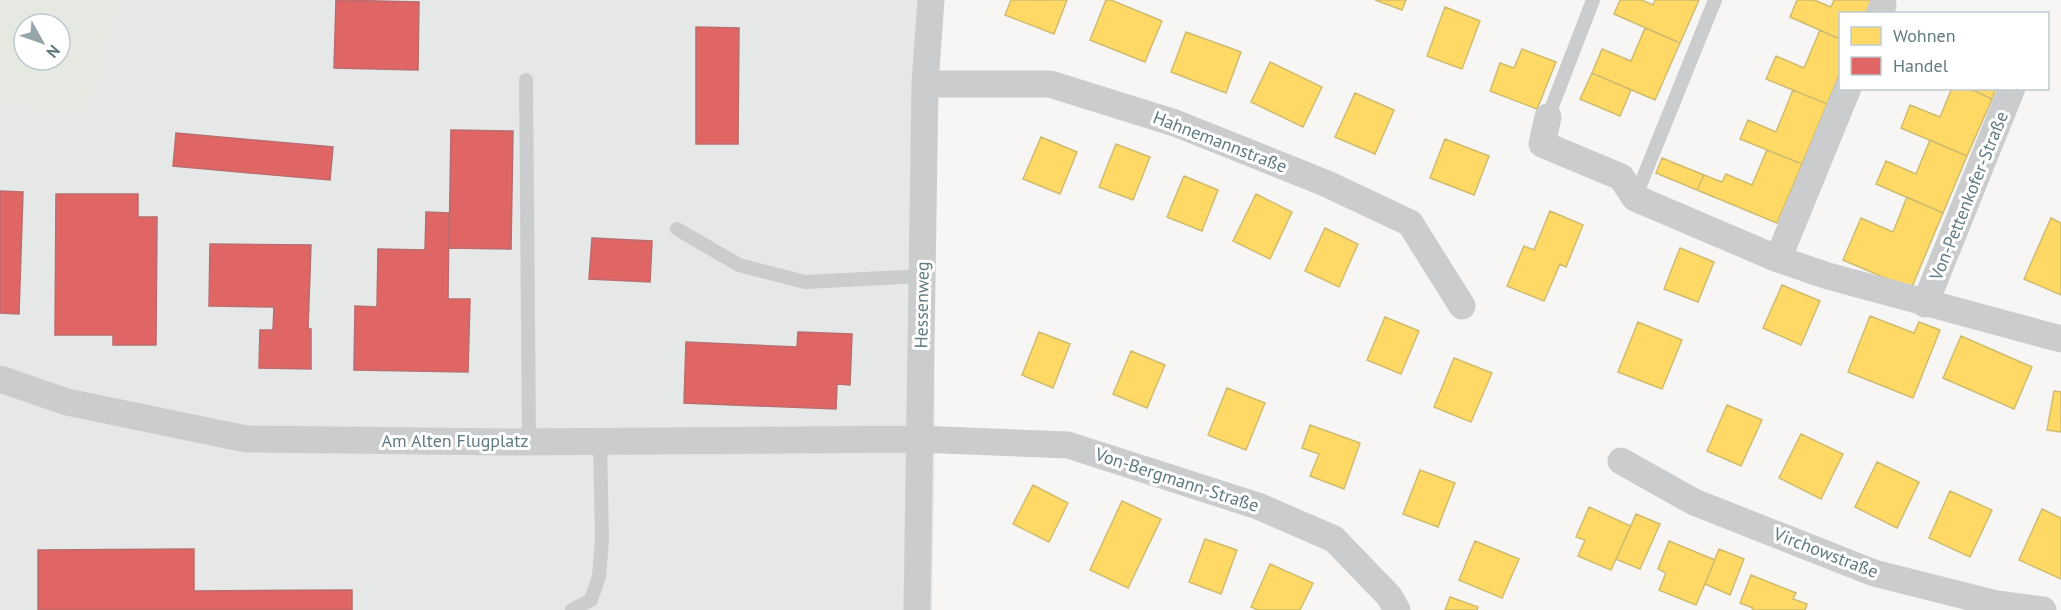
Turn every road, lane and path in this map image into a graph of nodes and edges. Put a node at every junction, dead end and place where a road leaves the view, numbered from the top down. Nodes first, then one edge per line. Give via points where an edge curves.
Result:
1 (931, 0) edge
2 (1593, 0) edge
3 (1715, 0) edge
4 (526, 80) dead end
5 (925, 84) junction
6 (1847, 90) edge
7 (2011, 90) edge
8 (1548, 117) joint
9 (1635, 198) junction
10 (677, 229) dead end
11 (1778, 259) junction
12 (923, 276) junction
13 (1926, 304) junction
14 (1462, 306) dead end
15 (2061, 339) edge
16 (0, 380) edge
17 (918, 440) junction
18 (600, 441) junction
19 (529, 442) junction
20 (1621, 461) dead end
21 (572, 610) edge
22 (917, 610) edge
23 (1397, 610) edge
24 (2043, 610) edge

1 - 5 street, Hessenweg
2 - 8 lane, Von-Pettenkofer-Straße
3 - 9 lane
4 - 19 lane
5 - 12 street, Hessenweg
5 - 14 street, Hahnemannstraße via 1050,84 1175,123 1325,183 1410,223
6 - 11 street
7 - 13 street, Von-Pettenkofer-Straße
8 - 9 street, Von-Pettenkofer-Straße via 1542,144 1621,177
9 - 11 street, Von-Pettenkofer-Straße
10 - 12 lane via 739,265 805,282
11 - 13 street, Von-Pettenkofer-Straße
12 - 17 street, Hessenweg
13 - 15 street, Von-Pettenkofer-Straße
16 - 19 street, Am Alten Flugplatz via 67,402 246,439
17 - 18 street, Am Alten Flugplatz
17 - 22 street, Hessenweg
17 - 23 street, Von-Bergmann-Straße via 1068,445 1258,506 1334,539 1389,596
18 - 19 street, Am Alten Flugplatz
18 - 21 lane via 599,576 591,600
20 - 24 street, Virchowstraße via 1694,502 1874,573 1997,604

